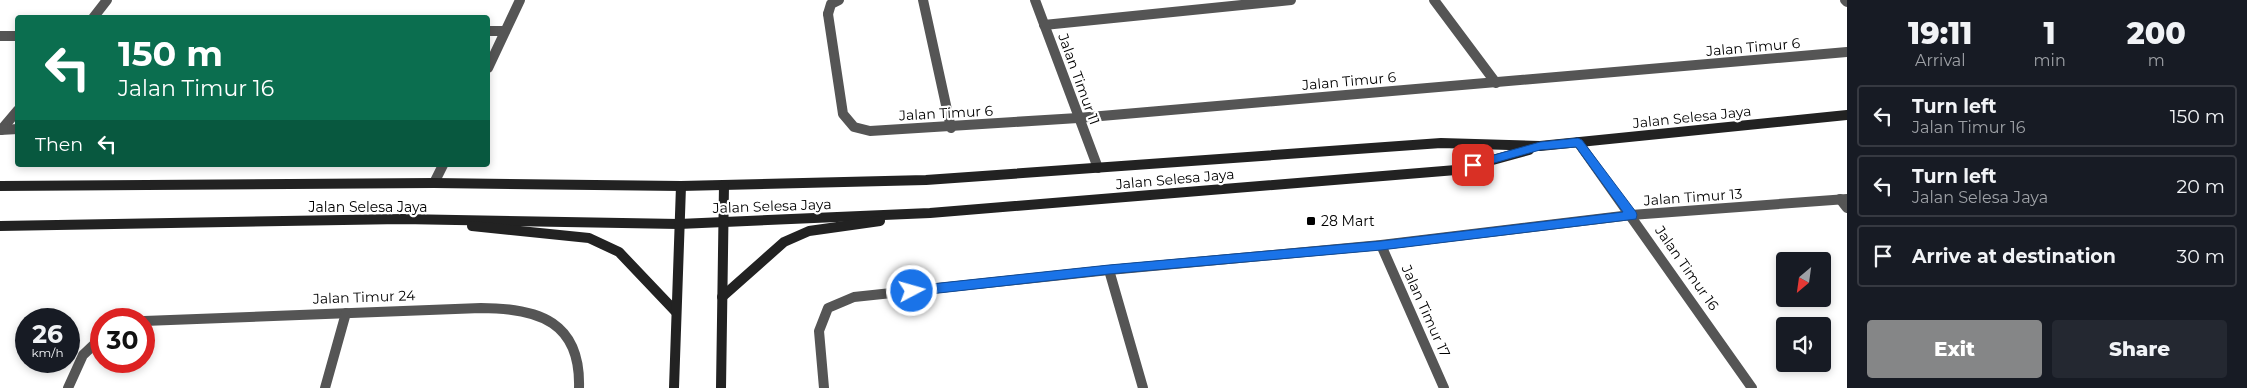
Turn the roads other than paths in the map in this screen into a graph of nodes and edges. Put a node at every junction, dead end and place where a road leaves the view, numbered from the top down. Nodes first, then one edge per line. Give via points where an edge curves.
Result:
1 (107, 0) edge
2 (520, 0) edge
3 (839, 0) edge
4 (922, 0) edge
5 (1035, 0) edge
6 (1291, 0) edge
7 (1434, 0) edge
8 (95, 15) edge
9 (1044, 25) junction
10 (490, 31) edge
11 (505, 31) junction
12 (0, 36) edge
13 (15, 36) edge
14 (1847, 52) edge
15 (490, 64) edge
16 (1496, 82) junction
17 (15, 114) edge
18 (1847, 115) edge
19 (1078, 118) junction
20 (951, 128) junction
21 (15, 129) edge
22 (1, 130) edge
23 (1578, 142) junction
24 (1540, 146) junction
25 (441, 167) edge
26 (1098, 168) junction
27 (434, 183) junction
28 (724, 185) junction
29 (0, 186) edge
30 (681, 186) junction
31 (1845, 202) edge
32 (930, 213) junction
33 (1632, 215) junction
34 (402, 219) junction
35 (724, 221) junction
36 (679, 224) junction
37 (0, 226) edge
38 (1381, 245) junction
39 (1109, 270) junction
40 (722, 297) junction
41 (676, 312) junction
42 (346, 313) junction
43 (155, 321) edge
44 (90, 348) edge
45 (68, 388) edge
46 (325, 388) edge
47 (579, 388) edge
48 (674, 388) edge
49 (721, 388) edge
50 (824, 388) edge
51 (1143, 388) edge
52 (1444, 388) edge
53 (1752, 388) edge

1 - 8 street
2 - 11 street
3 - 20 street, Jalan Timur 6 via 831,4 828,14 843,114 854,128 870,131
4 - 20 street
5 - 9 street, Jalan Timur 11
6 - 9 street
7 - 16 street
9 - 19 street, Jalan Timur 11
10 - 11 street
11 - 15 street
12 - 13 street
14 - 16 street, Jalan Timur 6
16 - 19 street, Jalan Timur 6
17 - 22 street
18 - 23 main road, Jalan Selesa Jaya
19 - 20 street, Jalan Timur 6
19 - 26 street, Jalan Timur 11
21 - 22 street
23 - 24 main road, Jalan Selesa Jaya
23 - 33 street, Jalan Timur 16
24 - 26 main road, Jalan Selesa Jaya via 1441,143
24 - 32 main road, Jalan Selesa Jaya via 1456,170
25 - 27 street
26 - 28 main road, Jalan Selesa Jaya via 926,180
27 - 29 main road, Jalan Selesa Jaya
27 - 30 main road, Jalan Selesa Jaya
28 - 30 main road, Jalan Selesa Jaya
28 - 35 main road
30 - 36 main road
31 - 33 street, Jalan Timur 13
32 - 35 main road, Jalan Selesa Jaya
32 - 40 main road via 809,231 784,242
33 - 38 street, Jalan Timur 13
33 - 53 street, Jalan Timur 16
34 - 36 main road, Jalan Selesa Jaya
34 - 37 main road, Jalan Selesa Jaya
34 - 41 main road via 589,238 619,252
35 - 36 main road, Jalan Selesa Jaya
35 - 40 main road
36 - 41 main road
38 - 39 street, Jalan Timur 13
38 - 52 street, Jalan Timur 17
39 - 50 street, Jalan Timur 13 via 854,297 828,308 819,331
39 - 51 street
40 - 49 main road
41 - 48 main road
42 - 43 street, Jalan Timur 24
42 - 46 street
42 - 47 street, Jalan Timur 24 via 481,308 516,309 540,315 559,326 574,344 581,374
44 - 45 street via 83,355

